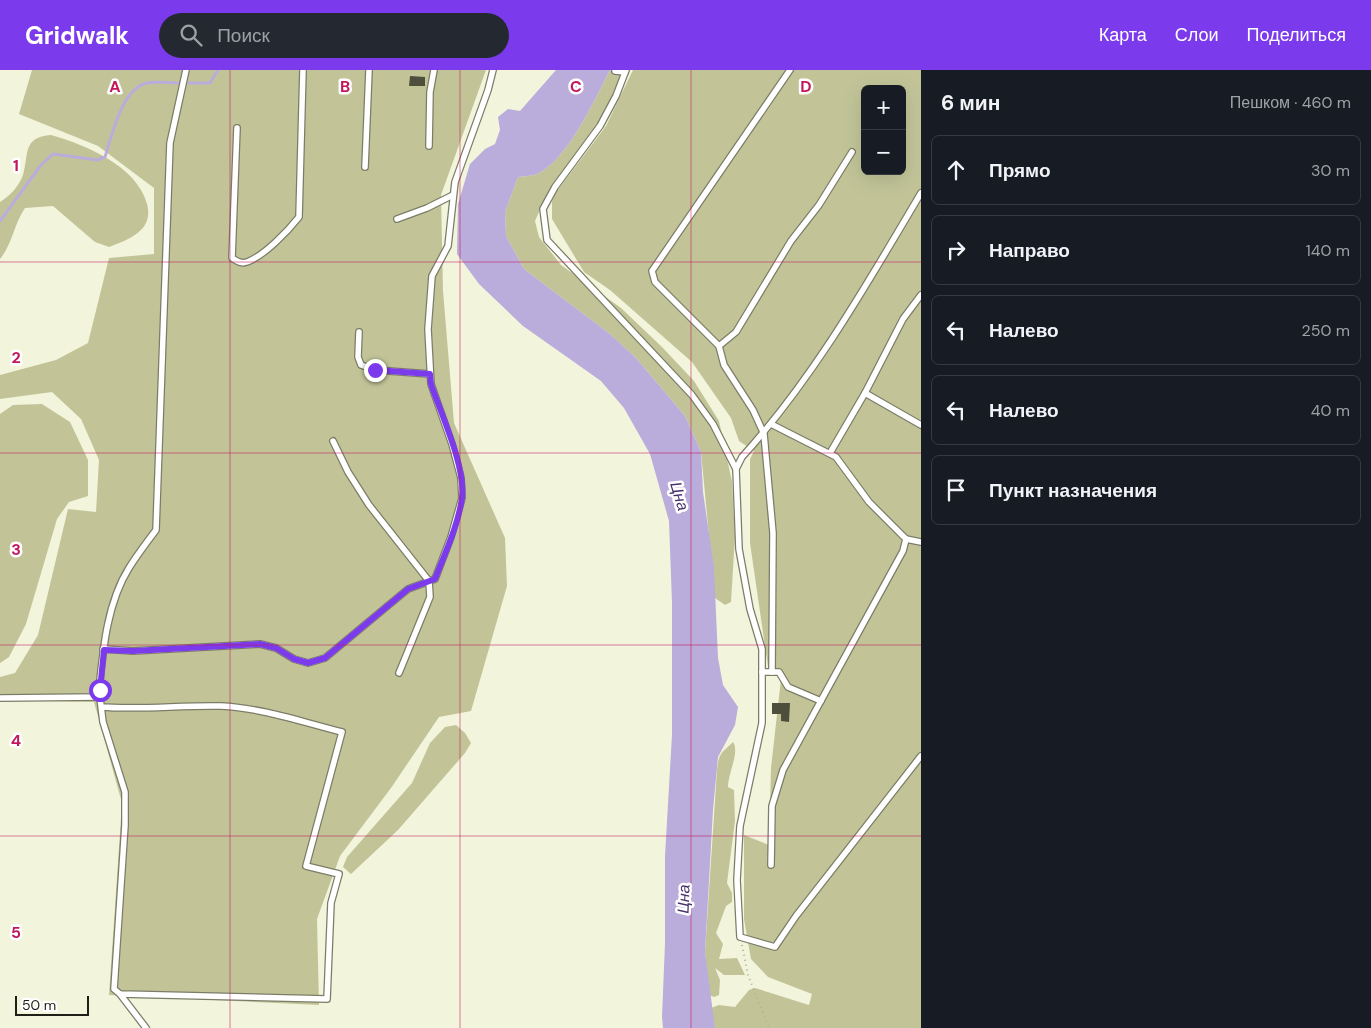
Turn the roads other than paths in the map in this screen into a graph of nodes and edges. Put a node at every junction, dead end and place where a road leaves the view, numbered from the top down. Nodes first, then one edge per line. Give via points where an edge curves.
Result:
1 (186, 70) edge
2 (303, 70) edge
3 (369, 70) edge
4 (434, 70) edge
5 (492, 70) edge
6 (790, 70) edge
7 (615, 71) edge
8 (626, 71) edge
9 (237, 128) dead end
10 (429, 146) dead end
11 (852, 152) dead end
12 (366, 167) dead end
13 (921, 194) edge
14 (453, 195) junction
15 (398, 219) dead end
16 (921, 295) edge
17 (360, 332) dead end
18 (718, 346) junction
19 (430, 374) junction
20 (865, 393) junction
21 (771, 424) junction
22 (921, 424) edge
23 (764, 434) junction
24 (334, 441) dead end
25 (830, 453) junction
26 (736, 469) junction
27 (906, 539) junction
28 (921, 542) edge
29 (429, 581) junction
30 (104, 650) junction
31 (762, 672) junction
32 (772, 672) junction
33 (399, 673) dead end
34 (100, 697) junction
35 (0, 698) edge
36 (821, 701) junction
37 (101, 707) junction
38 (921, 756) edge
39 (772, 865) dead end
40 (120, 994) junction
41 (146, 1028) edge

1 - 30 lane via 170,143 156,530 128,569 114,604
2 - 9 lane via 299,217 272,245 246,263 232,258
3 - 12 lane
4 - 10 lane via 430,92
5 - 14 lane
6 - 18 lane via 652,271 655,282
7 - 8 lane
8 - 26 lane via 600,126 555,187 543,209 547,240 692,394 713,424
11 - 18 lane via 791,242 736,332
13 - 21 lane via 793,397
14 - 15 lane
14 - 19 lane via 448,246 432,276 428,330
16 - 20 lane via 903,319
17 - 19 lane via 358,357 361,365 375,370
18 - 23 lane via 724,364
19 - 29 lane via 461,478 462,498 452,537 435,579
20 - 22 lane
20 - 25 lane
21 - 23 lane
21 - 25 lane
23 - 26 lane via 742,457
23 - 32 lane via 773,533
24 - 29 lane via 348,472 369,505
25 - 27 lane via 850,472 869,502
26 - 31 lane via 739,549 750,609 762,649
27 - 28 lane
27 - 36 lane via 903,551
29 - 30 lane via 408,589 325,658 308,663 260,644
29 - 33 lane via 430,597
30 - 34 lane
31 - 32 lane
31 - 38 lane via 762,723 740,826 737,880 740,937 775,947
32 - 36 lane via 779,672 788,687
34 - 35 lane
34 - 37 lane
36 - 39 lane via 783,770 772,806
37 - 40 lane via 125,792 114,989
37 - 40 lane via 221,706 342,732 306,866 339,874 331,903 327,999
40 - 41 lane

